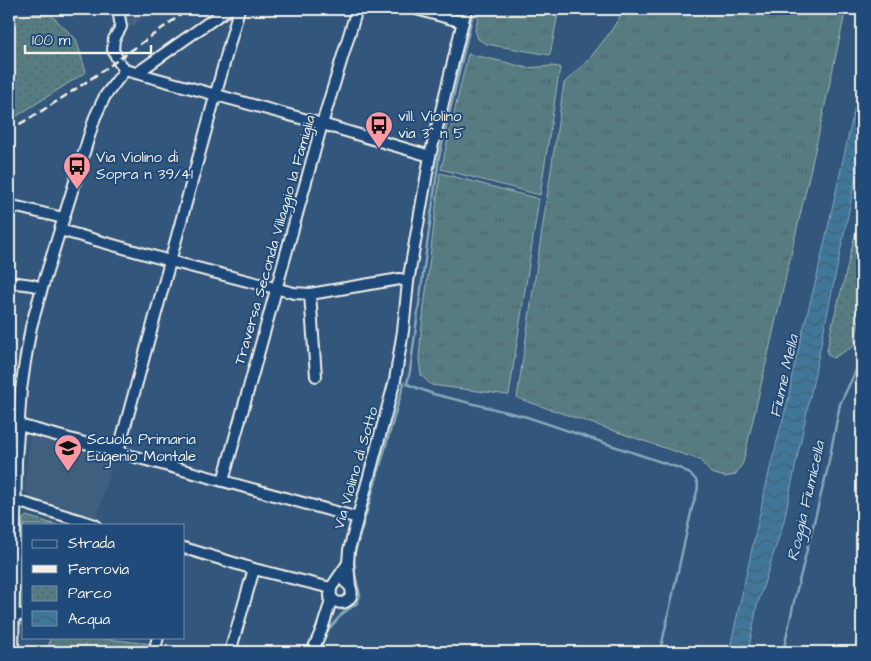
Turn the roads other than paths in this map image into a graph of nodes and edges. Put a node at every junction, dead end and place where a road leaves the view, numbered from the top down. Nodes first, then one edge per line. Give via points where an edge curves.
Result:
1 (118, 9) edge
2 (230, 9) edge
3 (239, 9) edge
4 (357, 9) edge
5 (416, 9) edge
6 (466, 9) edge
7 (463, 22) junction
8 (125, 70) junction
9 (137, 73) junction
10 (216, 95) junction
11 (322, 124) junction
12 (430, 156) junction
13 (9, 205) edge
14 (63, 218) junction
15 (60, 230) junction
16 (170, 261) junction
17 (9, 282) edge
18 (408, 282) junction
19 (42, 288) junction
20 (276, 289) junction
21 (310, 294) junction
22 (316, 376) dead end
23 (19, 425) junction
24 (118, 452) junction
25 (223, 480) junction
26 (12, 500) edge
27 (358, 518) junction
28 (93, 524) edge
29 (185, 548) edge
30 (348, 563) junction
31 (254, 569) junction
32 (350, 586) junction
33 (332, 588) junction
34 (347, 601) junction
35 (15, 614) edge
36 (322, 629) junction
37 (158, 638) edge
38 (13, 652) edge
39 (154, 652) edge
40 (230, 652) edge
41 (312, 652) edge

1 - 8 street via 121,27 114,39 113,50
2 - 9 street
3 - 10 street
4 - 11 street, Traversa Seconda Villaggio la Famiglia
5 - 7 street
6 - 7 street, Via Violino di Sotto
7 - 12 street, Via Violino di Sotto
8 - 9 street
8 - 14 street via 99,107
9 - 10 street
10 - 11 street
10 - 16 street
11 - 12 street
11 - 20 street, Traversa Seconda Villaggio la Famiglia
12 - 18 street, Via Violino di Sotto
13 - 14 street
14 - 15 street
15 - 16 street
15 - 19 street
16 - 20 street
16 - 24 street
17 - 19 street
18 - 21 street via 400,280
18 - 27 street, Via Violino di Sotto via 395,380
19 - 23 street via 25,362
20 - 21 street
20 - 25 street, Traversa Seconda Villaggio la Famiglia
21 - 22 street
23 - 24 street
23 - 26 street
24 - 25 street
25 - 27 street
26 - 28 street
26 - 35 street
27 - 30 street, Via Violino di Sotto
29 - 31 street
30 - 32 street, Via Violino di Sotto
30 - 33 street, Via Violino di Sotto
31 - 33 street
31 - 40 street
32 - 33 street via 341,581
32 - 34 street, Via Violino di Sotto via 352,592
33 - 34 street via 334,600
33 - 36 street, Via Violino di Sotto
34 - 36 street, Via Violino di Sotto
35 - 38 street
36 - 41 street, Via Violino di Sotto
37 - 39 street

